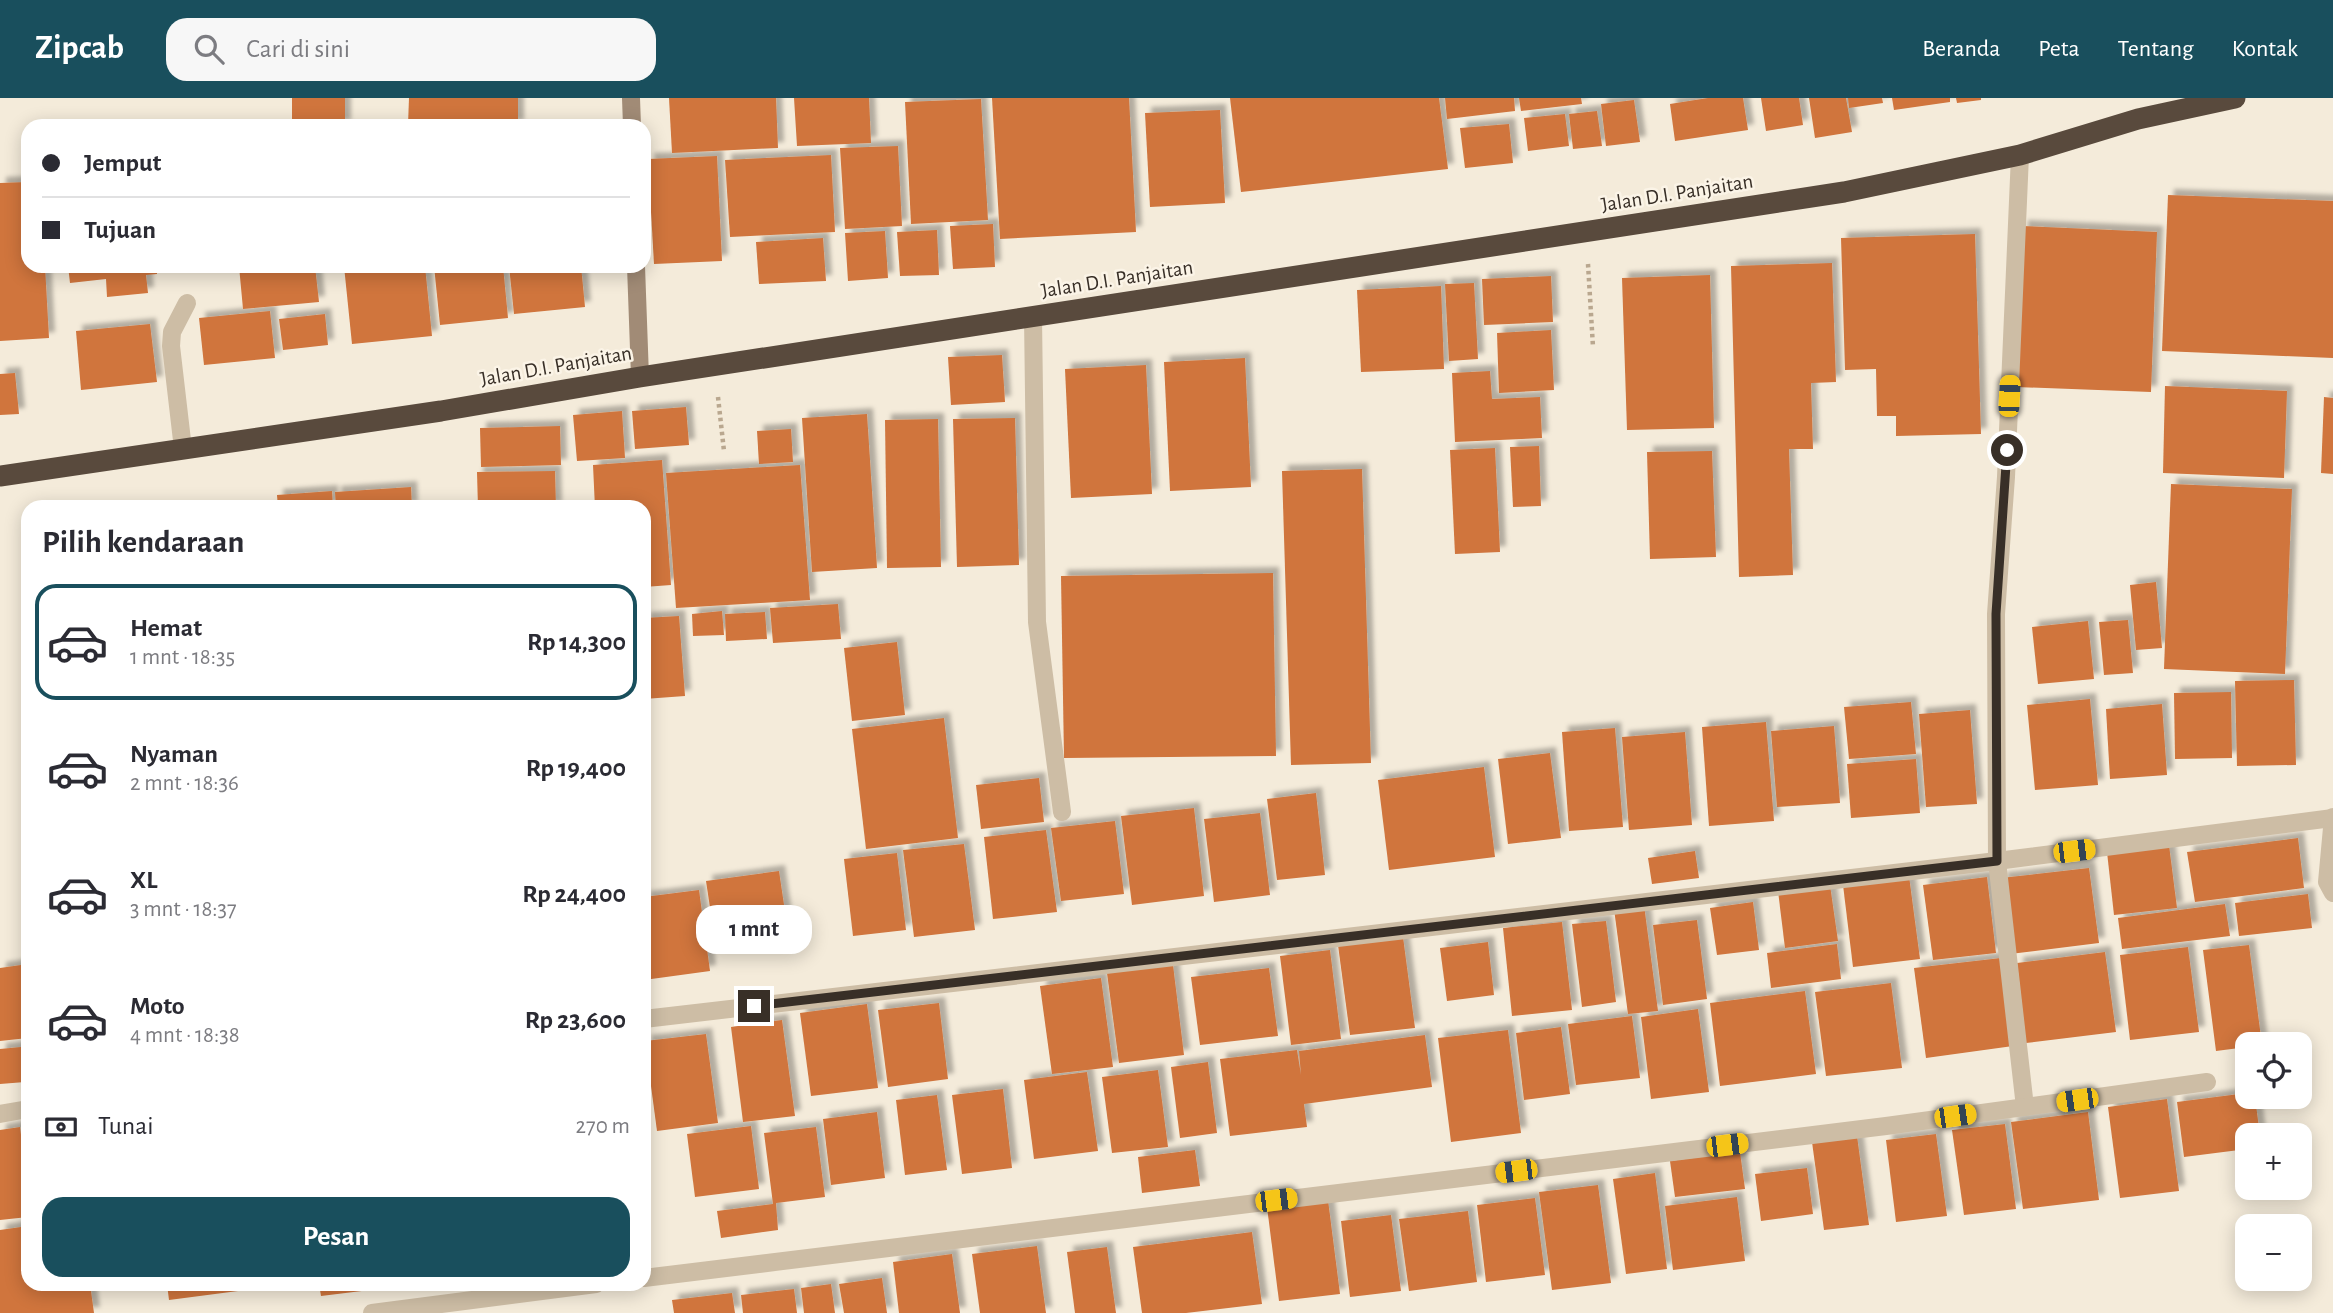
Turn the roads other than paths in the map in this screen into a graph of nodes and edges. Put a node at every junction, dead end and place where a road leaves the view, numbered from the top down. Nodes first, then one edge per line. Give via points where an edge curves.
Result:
1 (631, 98) edge
2 (2235, 98) edge
3 (632, 119) edge
4 (2020, 155) junction
5 (636, 273) edge
6 (187, 303) dead end
7 (1033, 317) junction
8 (640, 377) junction
9 (183, 449) junction
10 (0, 476) edge
11 (1062, 812) dead end
12 (2333, 817) edge
13 (1997, 861) junction
14 (2333, 893) edge
15 (651, 1018) edge
16 (2207, 1082) dead end
17 (2025, 1107) junction
18 (21, 1111) edge
19 (0, 1114) edge
20 (651, 1278) edge
21 (542, 1291) edge
22 (372, 1313) edge

1 - 3 street
2 - 4 highway, Jalan D.I. Panjaitan via 2138,119
4 - 7 highway, Jalan D.I. Panjaitan via 1844,192
4 - 13 street via 1996,614
5 - 8 street
6 - 9 street via 172,332 171,346
7 - 8 highway, Jalan D.I. Panjaitan
7 - 11 street via 1037,622
8 - 9 highway, Jalan D.I. Panjaitan
9 - 10 highway, Jalan D.I. Panjaitan
12 - 13 street
12 - 14 street via 2327,882
13 - 15 street
13 - 17 street
16 - 17 street
17 - 20 street
18 - 19 street
21 - 22 street

